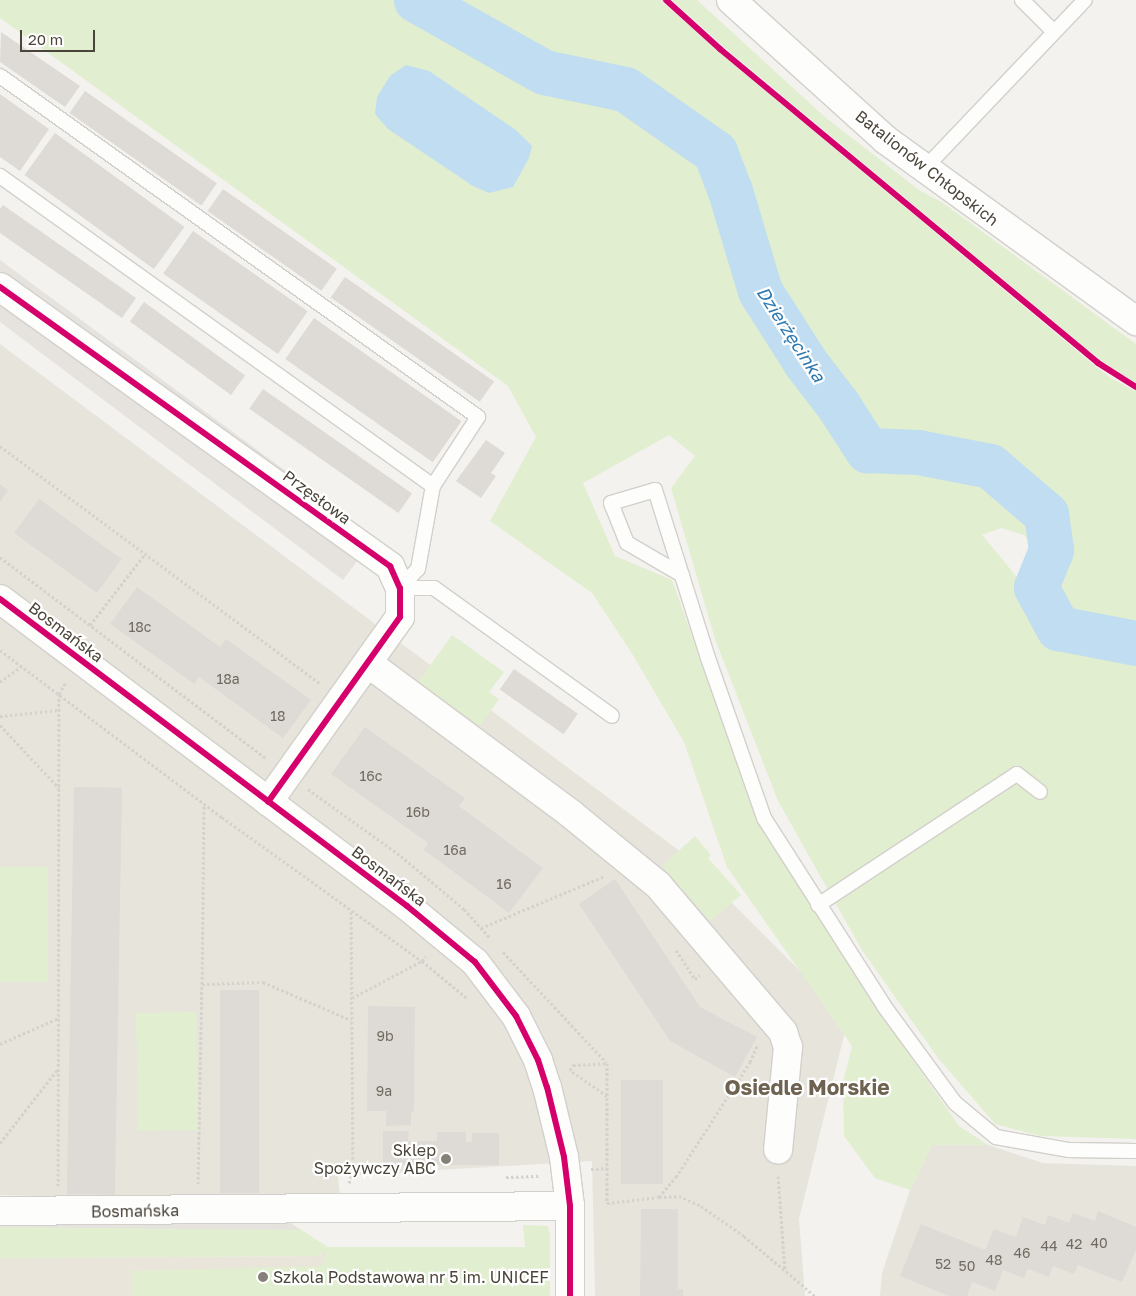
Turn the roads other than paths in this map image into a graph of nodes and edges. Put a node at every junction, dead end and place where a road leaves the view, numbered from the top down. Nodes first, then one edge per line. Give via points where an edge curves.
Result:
1 (731, 0) edge
2 (1022, 0) edge
3 (1085, 0) edge
4 (1054, 32) junction
5 (0, 76) edge
6 (924, 169) junction
7 (0, 176) edge
8 (0, 287) edge
9 (1136, 321) edge
10 (433, 486) junction
11 (682, 575) junction
12 (400, 588) junction
13 (0, 599) edge
14 (368, 663) junction
15 (612, 716) dead end
16 (1040, 792) dead end
17 (268, 802) junction
18 (818, 904) junction
19 (778, 1150) road end
20 (1136, 1152) edge
21 (570, 1206) junction
22 (0, 1211) edge
23 (570, 1296) edge

1 - 6 street, Batalionów Chłopskich via 886,140
2 - 4 lane
3 - 4 lane
4 - 6 lane
5 - 10 lane via 478,417
6 - 9 street, Batalionów Chłopskich
7 - 10 lane
8 - 12 street, Przęsłowa via 390,566
10 - 12 lane via 418,569
11 - 11 lane via 655,490 612,503 627,542
11 - 18 lane via 764,818
12 - 14 street, Przęsłowa via 400,617
12 - 15 lane via 434,588
13 - 17 street, Bosmańska
14 - 17 street, Przęsłowa
14 - 19 street via 571,814 658,885 783,1032 788,1047
16 - 18 lane via 1016,774
17 - 21 street, Bosmańska via 475,962 516,1016 538,1060 547,1087 564,1157
18 - 20 lane via 884,1006 955,1103 996,1137 1068,1150
21 - 22 street, Bosmańska
21 - 23 street, Bosmańska

